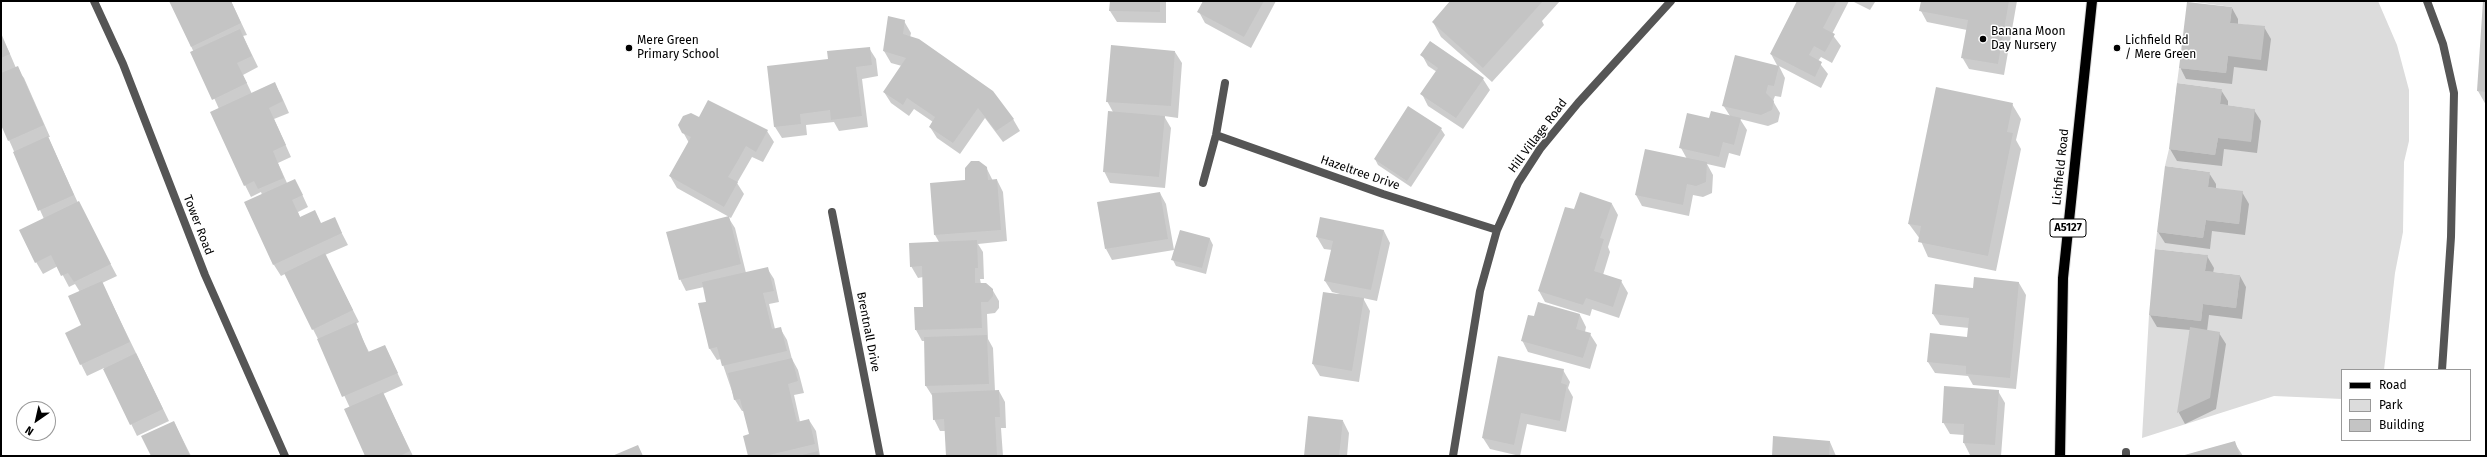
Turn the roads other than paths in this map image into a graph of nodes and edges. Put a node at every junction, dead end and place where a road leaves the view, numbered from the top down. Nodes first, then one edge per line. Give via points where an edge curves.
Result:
1 (94, 1) edge
2 (1671, 1) edge
3 (2092, 1) edge
4 (2427, 1) edge
5 (1225, 83) dead end
6 (1216, 135) junction
7 (1203, 183) dead end
8 (832, 212) dead end
9 (1497, 230) junction
10 (2442, 369) edge
11 (285, 456) edge
12 (880, 456) edge
13 (1453, 456) edge
14 (2060, 456) edge

1 - 11 street, Tower Road via 123,64 205,275
2 - 9 street, Hill Village Road via 1578,103 1540,149 1518,183
3 - 14 main road, Lichfield Road / A5127 via 2063,278
4 - 10 street via 2443,44 2454,93 2451,237
5 - 6 street
6 - 7 street
6 - 9 street, Hazeltree Drive via 1384,194
8 - 12 street, Brentnall Drive
9 - 13 street, Hill Village Road via 1480,291

